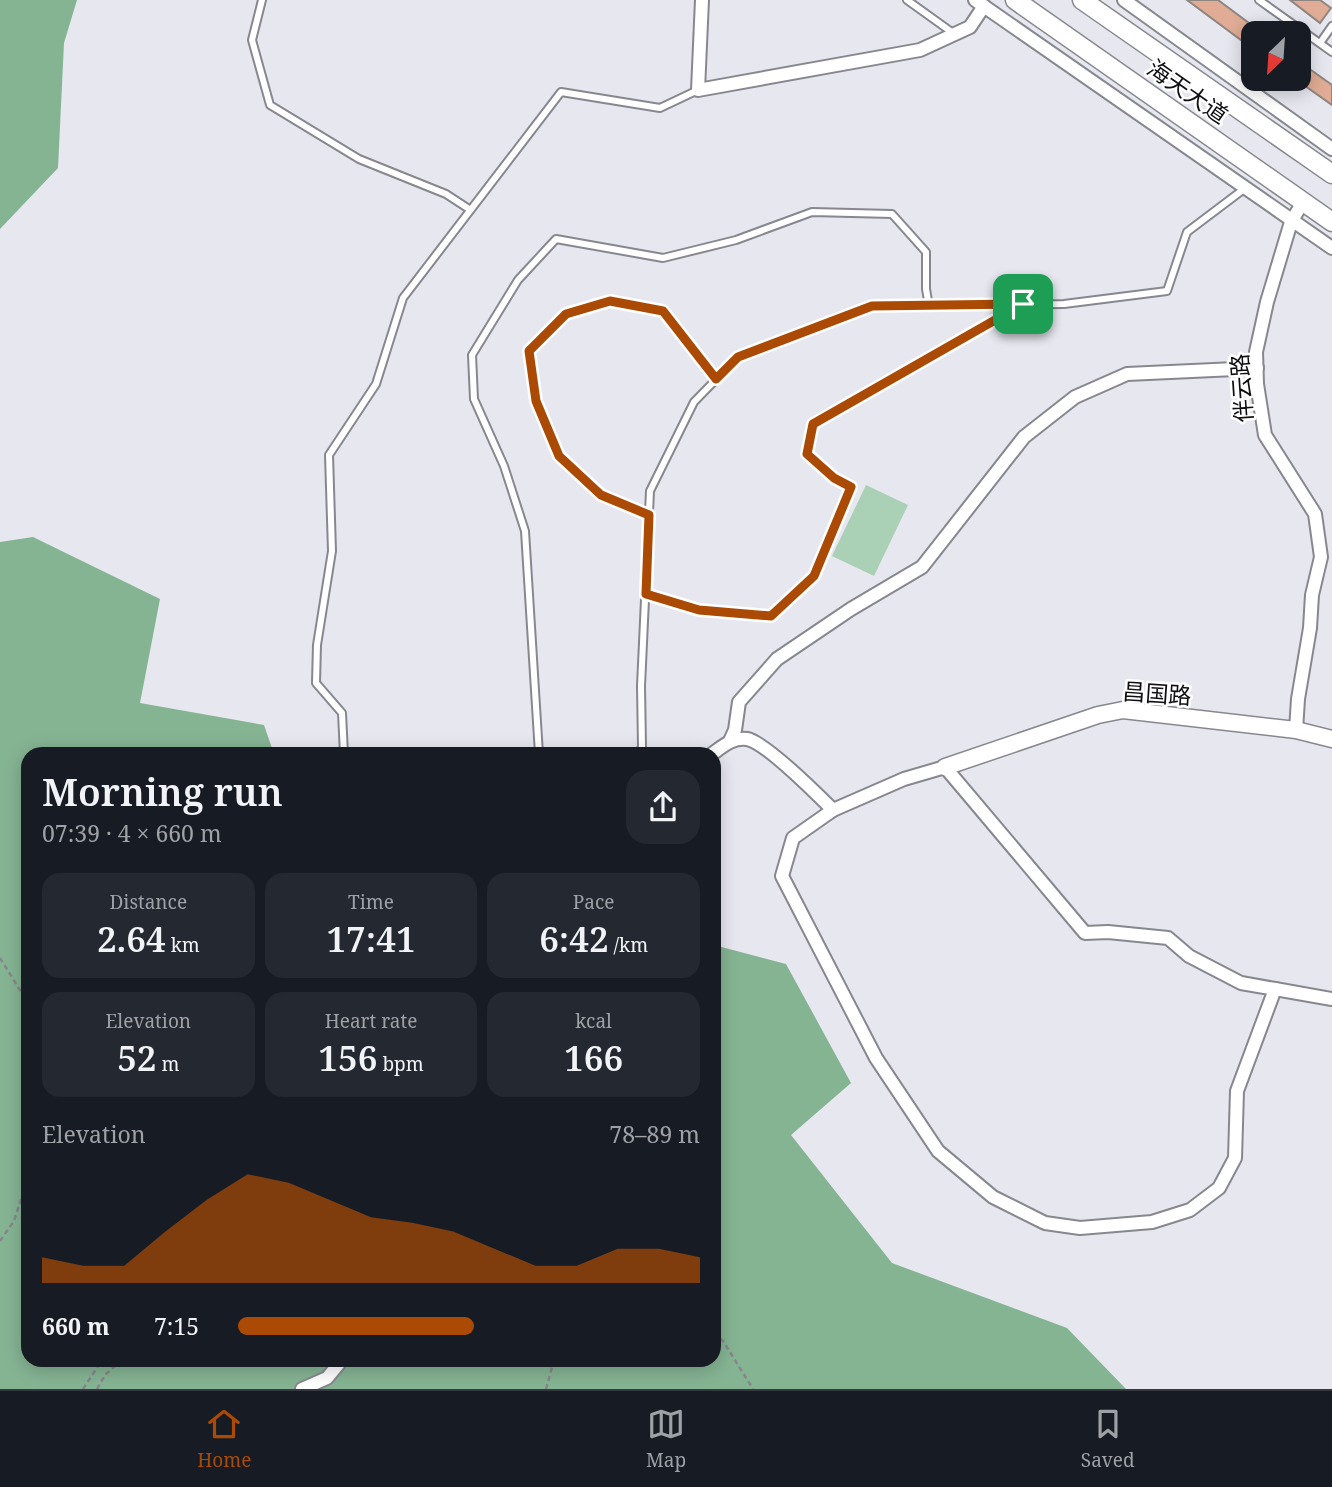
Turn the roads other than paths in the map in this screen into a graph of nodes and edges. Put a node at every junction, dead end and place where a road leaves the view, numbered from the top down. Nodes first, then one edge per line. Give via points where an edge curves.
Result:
1 (262, 0) edge
2 (702, 0) edge
3 (906, 0) edge
4 (1016, 0) edge
5 (1082, 0) edge
6 (1124, 0) edge
7 (1259, 0) edge
8 (980, 3) edge
9 (1332, 26) edge
10 (954, 34) junction
11 (1320, 43) junction
12 (1332, 52) edge
13 (698, 90) junction
14 (1332, 149) edge
15 (1332, 174) edge
16 (1244, 189) junction
17 (1303, 202) junction
18 (469, 209) junction
19 (1291, 222) junction
20 (1332, 222) edge
21 (1332, 248) edge
22 (1023, 304) junction
23 (929, 306) junction
24 (1257, 368) junction
25 (716, 379) junction
26 (649, 515) junction
27 (646, 594) junction
28 (1296, 730) junction
29 (1332, 739) edge
30 (730, 741) junction
31 (344, 747) edge
32 (539, 747) edge
33 (642, 747) edge
34 (721, 748) edge
35 (945, 767) junction
36 (833, 810) junction
37 (1275, 989) junction
38 (1332, 999) edge
39 (336, 1367) edge
40 (302, 1389) edge

1 - 18 lane via 252,40 270,105 359,159 446,194
2 - 13 street
3 - 10 lane
4 - 17 main road, 海天大道
5 - 15 main road, 海天大道
6 - 14 street
7 - 11 lane
8 - 10 street via 970,27
8 - 16 street
9 - 11 lane
10 - 13 street via 920,50
11 - 12 lane
13 - 18 lane via 660,108 561,92
16 - 19 street
16 - 22 lane via 1187,232 1167,290 1064,304
17 - 19 street, 伴云路
17 - 20 main road, 海天大道
18 - 31 lane via 403,298 376,384 330,455 332,551 317,645 316,683 342,713
19 - 21 street
19 - 24 street, 伴云路 via 1267,302
22 - 23 lane
22 - 27 lane via 813,424 807,454 851,487 814,576 771,616 699,610
23 - 25 lane via 872,306 738,357
23 - 32 lane via 926,252 892,214 812,212 736,240 663,258 556,239 518,280 472,355 474,399 504,466 525,531
24 - 28 street, 伴云路 via 1265,435 1315,514 1321,557
24 - 30 street via 1127,374 1075,397 1024,437 922,567 777,659 739,702
25 - 26 lane via 694,402 650,491
25 - 26 lane via 663,311 610,301 566,314 529,351 536,401 559,456 601,495
26 - 27 lane
27 - 33 lane
28 - 29 main road, 昌国路
28 - 35 main road, 昌国路 via 1123,710
30 - 34 street
30 - 36 street via 748,739 767,751
35 - 36 street
35 - 37 street via 1085,933 1168,939 1241,984
36 - 37 street via 793,838 782,876 876,1059 938,1151 993,1198 1045,1223 1080,1228 1152,1222 1191,1210 1219,1188 1235,1158 1237,1091
37 - 38 street
39 - 40 street via 327,1378

